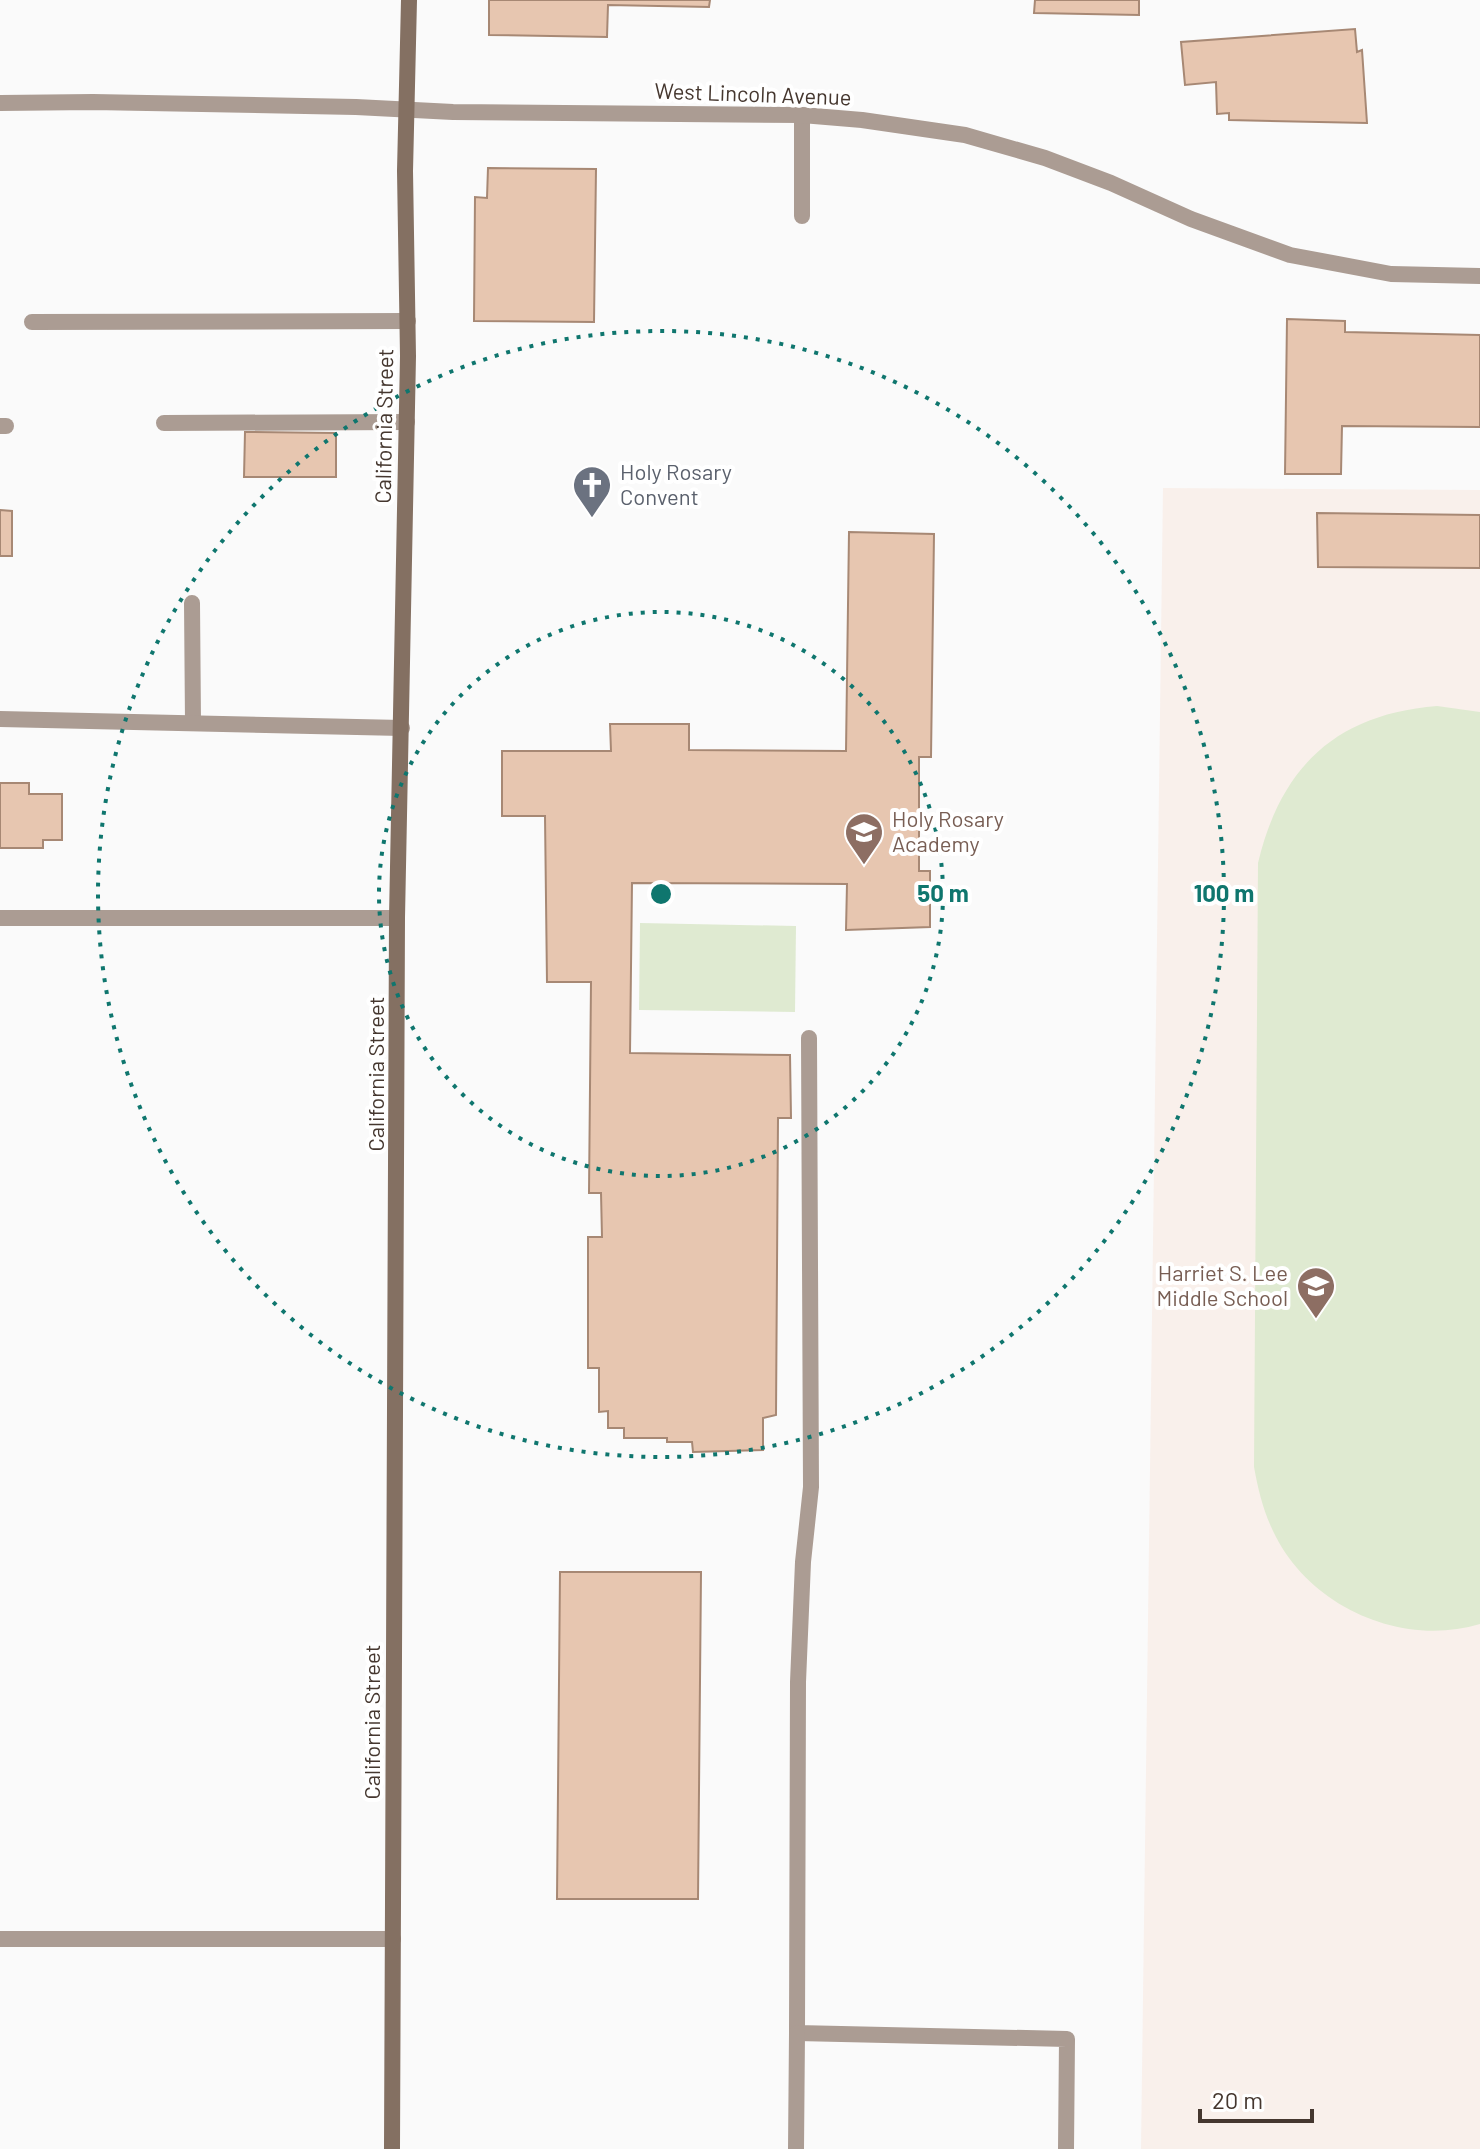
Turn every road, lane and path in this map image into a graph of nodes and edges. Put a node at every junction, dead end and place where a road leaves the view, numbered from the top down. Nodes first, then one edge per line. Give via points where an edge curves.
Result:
1 (409, 0) edge
2 (0, 103) edge
3 (407, 109) junction
4 (802, 115) junction
5 (802, 216) dead end
6 (1480, 276) edge
7 (408, 321) junction
8 (32, 322) dead end
9 (407, 422) junction
10 (164, 423) dead end
11 (192, 603) dead end
12 (0, 719) edge
13 (193, 723) junction
14 (402, 728) junction
15 (0, 918) edge
16 (397, 918) junction
17 (809, 1038) dead end
18 (0, 1939) edge
19 (393, 1939) junction
20 (797, 2033) junction
21 (392, 2149) edge
22 (796, 2149) edge
23 (1066, 2149) edge

1 - 3 street, California Street
2 - 3 street, West Lincoln Avenue
3 - 4 street, West Lincoln Avenue
3 - 7 street, California Street
4 - 5 street
4 - 6 street, West Lincoln Avenue via 965,135 1045,158 1290,255 1391,274
7 - 8 street
7 - 9 street, California Street
9 - 10 street
9 - 14 street, California Street
11 - 13 street
12 - 13 street
13 - 14 street
14 - 16 street, California Street
15 - 16 street
16 - 19 street, California Street
17 - 20 street via 811,1487 798,1682
18 - 19 street
19 - 21 street, California Street
20 - 22 street
20 - 23 street via 1067,2039

